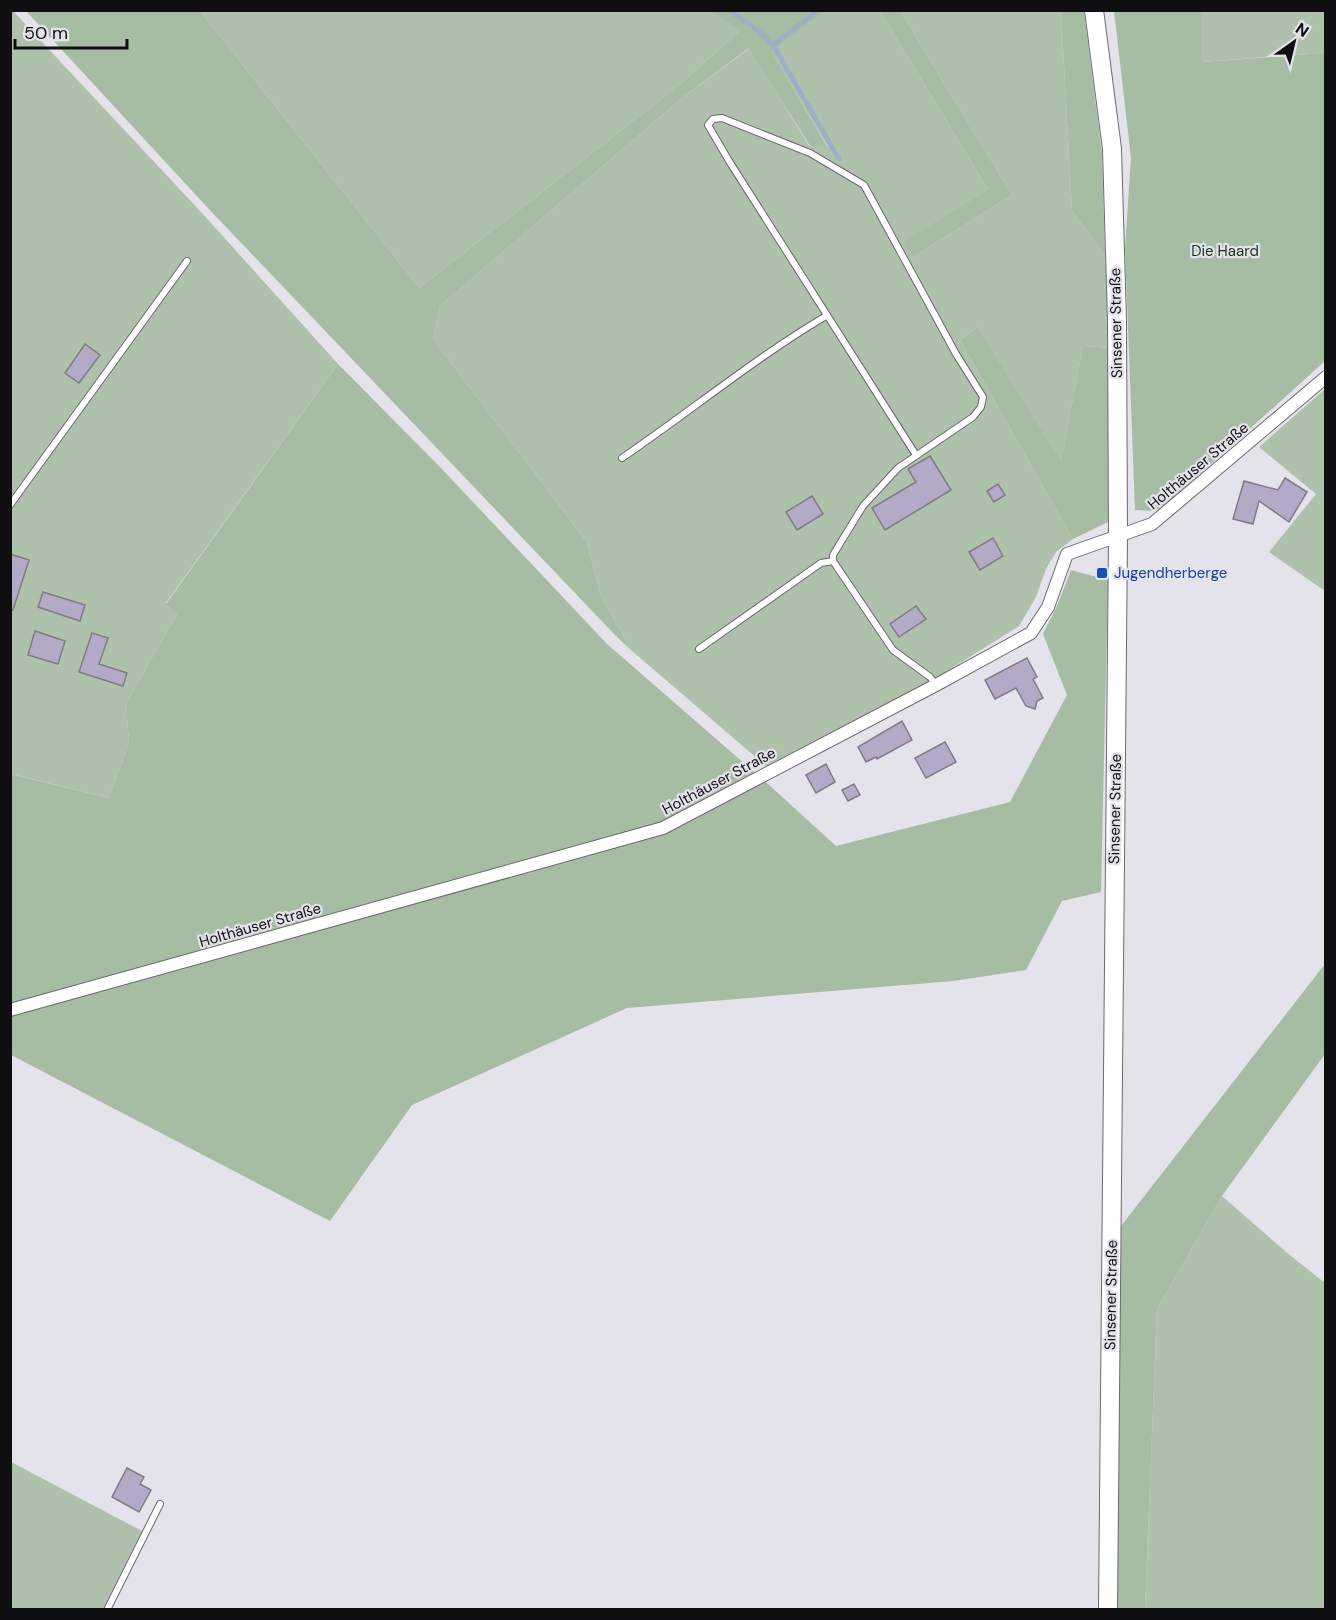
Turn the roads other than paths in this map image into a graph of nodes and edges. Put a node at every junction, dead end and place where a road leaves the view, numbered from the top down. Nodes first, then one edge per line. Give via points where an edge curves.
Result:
1 (1094, 10) edge
2 (187, 261) dead end
3 (826, 315) junction
4 (1326, 377) edge
5 (916, 455) junction
6 (622, 458) dead end
7 (10, 505) edge
8 (1118, 537) junction
9 (833, 561) junction
10 (699, 649) dead end
11 (936, 685) junction
12 (10, 1010) edge
13 (160, 1504) dead end
14 (107, 1610) edge
15 (1108, 1610) edge

1 - 8 main road, Sinsener Straße via 1112,148
2 - 7 lane
3 - 5 lane
3 - 5 lane via 708,125 713,118 722,118 810,153 864,185 983,397 973,417
3 - 6 lane via 783,341
4 - 8 street, Holthäuser Straße via 1152,524
5 - 9 lane via 898,468 863,506
8 - 11 street, Holthäuser Straße via 1067,554 1048,607 1031,633
8 - 15 main road, Sinsener Straße
9 - 10 lane via 821,562
9 - 11 lane via 893,650
11 - 12 street, Holthäuser Straße via 663,828
13 - 14 lane

